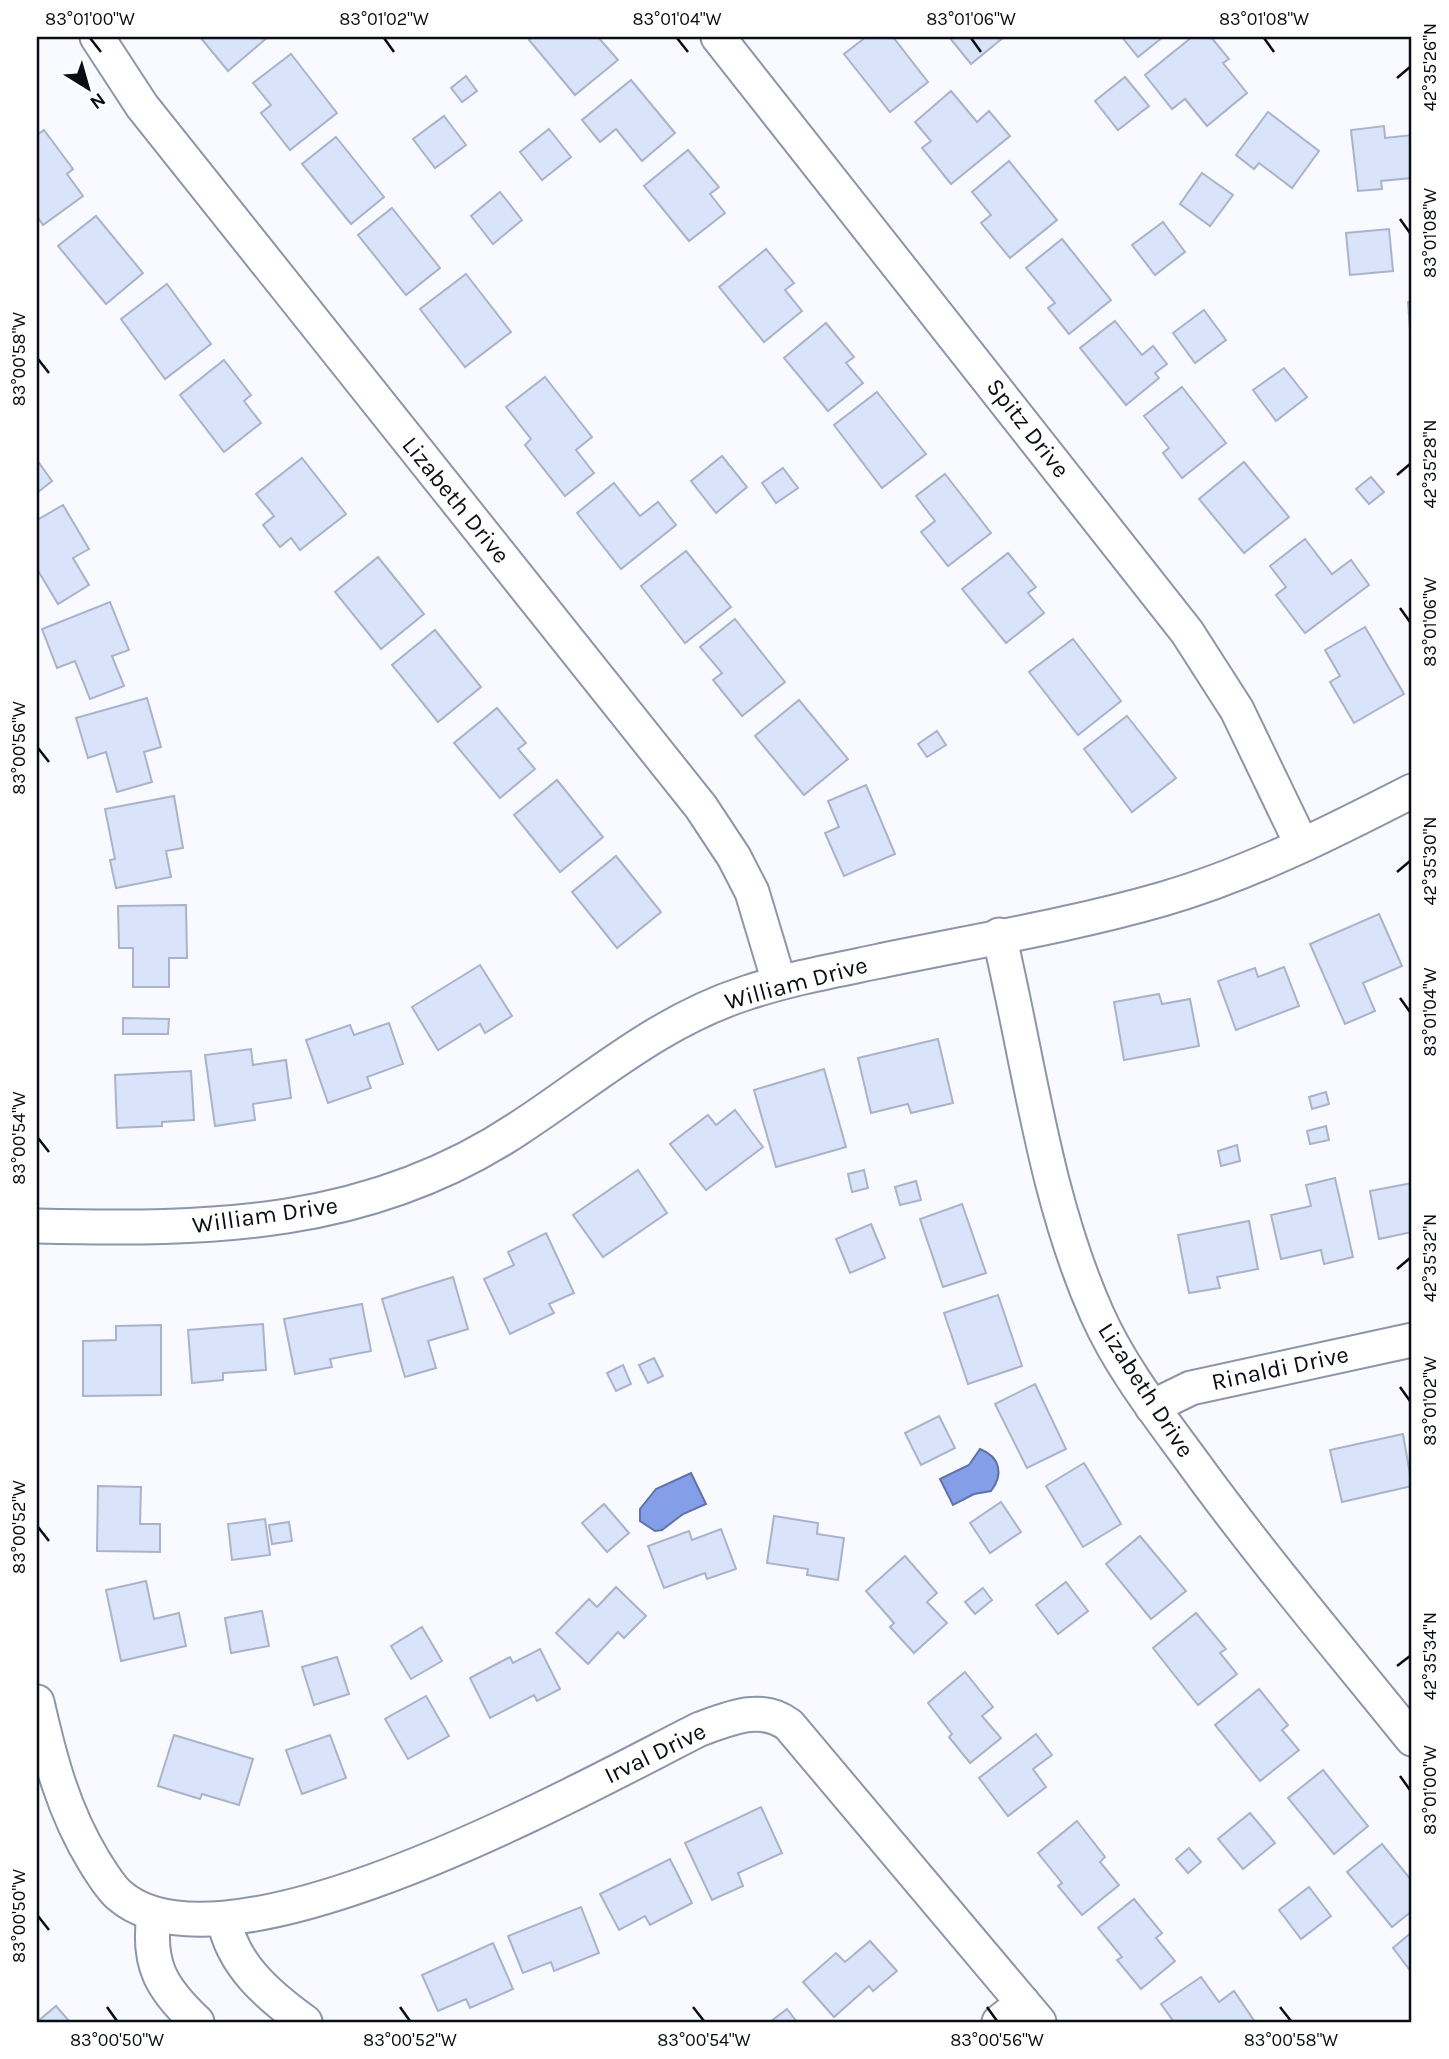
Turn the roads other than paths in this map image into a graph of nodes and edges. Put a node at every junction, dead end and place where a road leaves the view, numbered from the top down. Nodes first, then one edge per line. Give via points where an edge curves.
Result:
1 (97, 37) edge
2 (718, 37) edge
3 (1412, 791) edge
4 (1301, 843) junction
5 (999, 935) junction
6 (779, 982) junction
7 (37, 1226) edge
8 (1412, 1340) edge
9 (1152, 1407) junction
10 (37, 1702) edge
11 (1412, 1740) edge
12 (154, 1916) junction
13 (225, 1919) junction
14 (1020, 2016) edge
15 (197, 2022) edge
16 (306, 2022) edge

1 - 6 street, Lizabeth Drive via 142,106 701,807 752,892
2 - 4 street, Spitz Drive via 1186,632 1237,710
3 - 4 street, William Drive
4 - 5 street, William Drive via 1236,875 1160,900
5 - 6 street, William Drive
5 - 9 street, Lizabeth Drive via 1063,1221 1097,1314
6 - 7 street, William Drive via 700,1009 657,1032 518,1129 457,1163 400,1187 342,1205 243,1223 170,1229
8 - 9 street, Rinaldi Drive via 1191,1388
9 - 11 street, Lizabeth Drive
10 - 12 street via 58,1787 75,1830 117,1894
12 - 13 street, Irval Drive
12 - 15 street via 150,1942 158,1974 177,2003
13 - 14 street, Irval Drive via 332,1893 425,1863 497,1832 700,1729 731,1718 769,1713 789,1725
13 - 16 street via 227,1935 241,1963 282,2006

